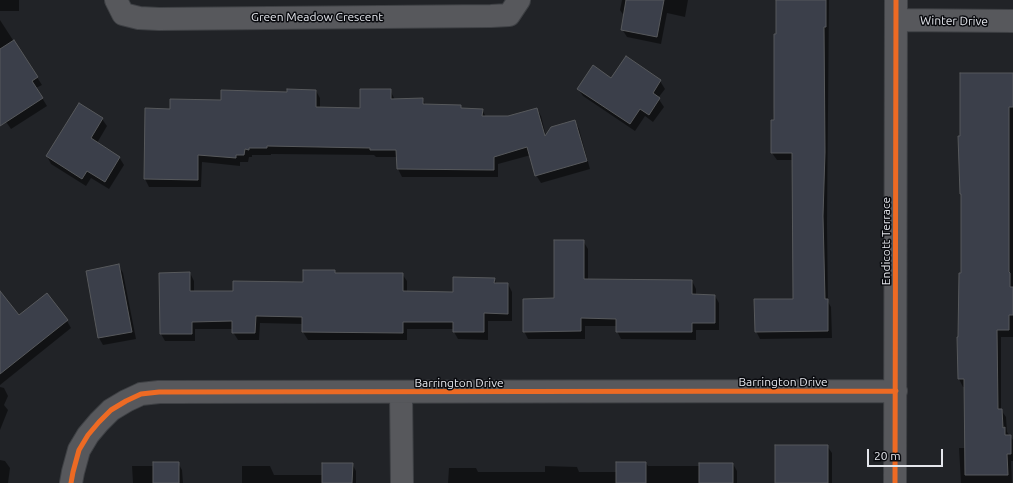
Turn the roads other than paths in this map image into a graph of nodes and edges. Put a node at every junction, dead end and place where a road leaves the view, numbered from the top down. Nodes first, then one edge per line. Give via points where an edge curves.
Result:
1 (116, 0) edge
2 (520, 0) edge
3 (896, 10) edge
4 (1013, 21) edge
5 (896, 391) junction
6 (401, 393) junction
7 (71, 483) edge
8 (402, 483) edge
9 (895, 483) edge

1 - 2 street, Green Meadow Crescent via 123,14 159,19 491,16 509,15
3 - 4 street, Winter Drive
3 - 5 street, Endicott Terrace
5 - 6 street, Barrington Drive
5 - 9 street, Endicott Terrace
6 - 7 street, Barrington Drive via 141,394 112,410 88,435 79,450
6 - 8 street

